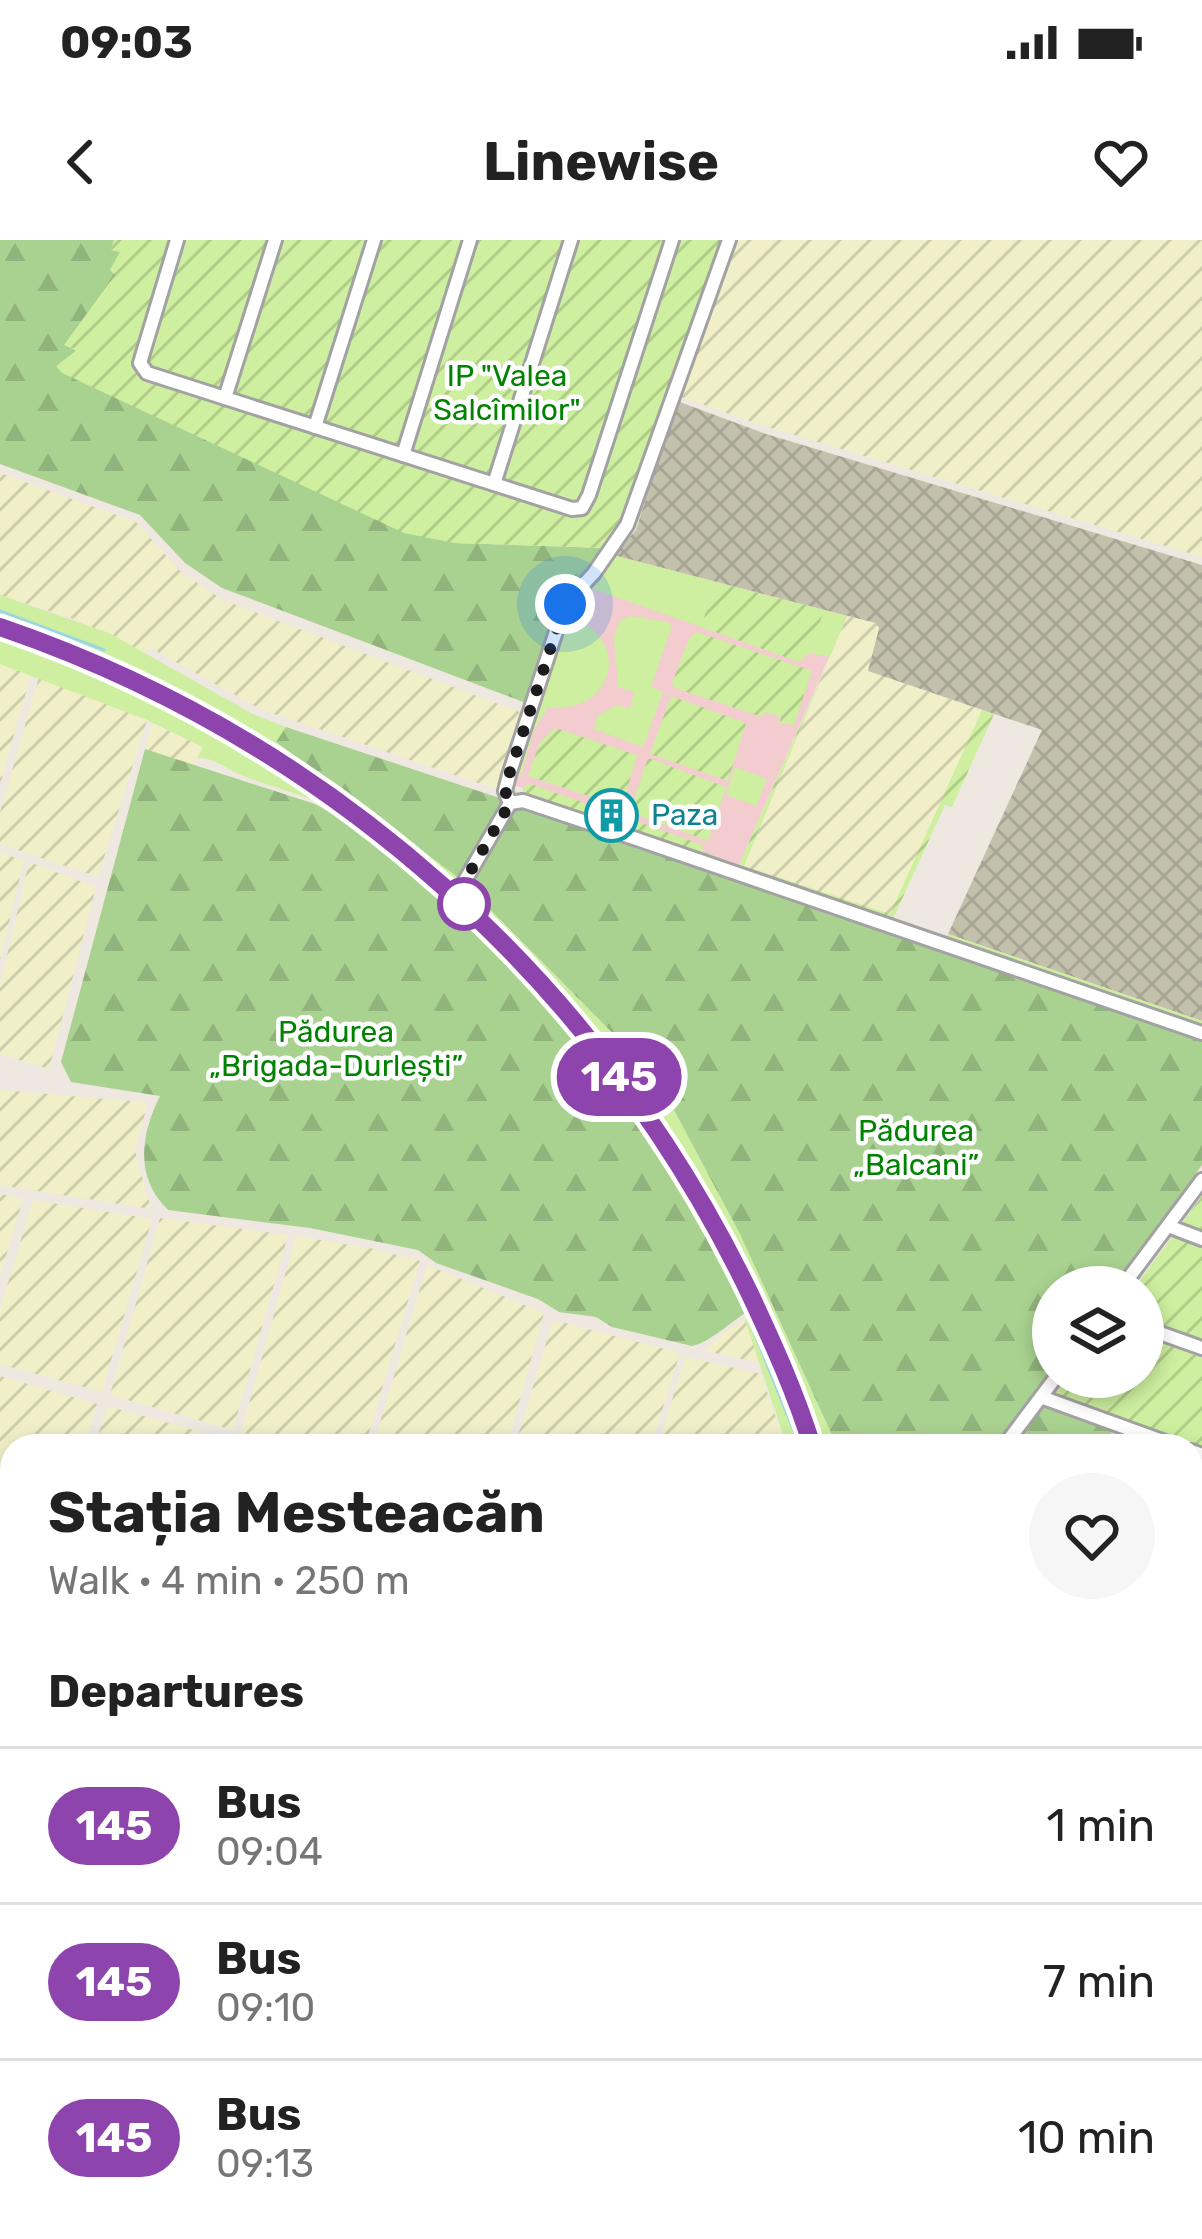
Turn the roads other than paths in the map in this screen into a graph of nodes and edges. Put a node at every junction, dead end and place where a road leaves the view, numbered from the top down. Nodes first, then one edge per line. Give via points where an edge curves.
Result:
1 (177, 240) edge
2 (274, 240) edge
3 (374, 240) edge
4 (470, 240) edge
5 (571, 240) edge
6 (671, 240) edge
7 (729, 240) edge
8 (225, 398) junction
9 (315, 427) junction
10 (403, 455) junction
11 (494, 484) junction
12 (0, 627) edge
13 (510, 803) junction
14 (456, 896) junction
15 (1202, 1033) edge
16 (1202, 1180) edge
17 (1168, 1226) junction
18 (1202, 1239) edge
19 (1138, 1266) edge
20 (1164, 1334) edge
21 (1202, 1348) edge
22 (1040, 1398) edge
23 (1044, 1398) edge
24 (808, 1434) edge
25 (1013, 1434) edge
26 (1143, 1434) edge

1 - 8 street via 142,368
2 - 8 street
3 - 9 street
4 - 10 street
5 - 11 street
6 - 11 street via 582,508
7 - 13 street via 627,525 565,604 509,775
8 - 9 street
9 - 10 street
10 - 11 street
12 - 14 highway via 124,677 234,734 345,806
13 - 14 street
13 - 15 street
14 - 24 highway via 552,992 672,1153 730,1253
16 - 17 street
17 - 18 street
17 - 19 street
20 - 21 street
22 - 25 street
23 - 26 street

